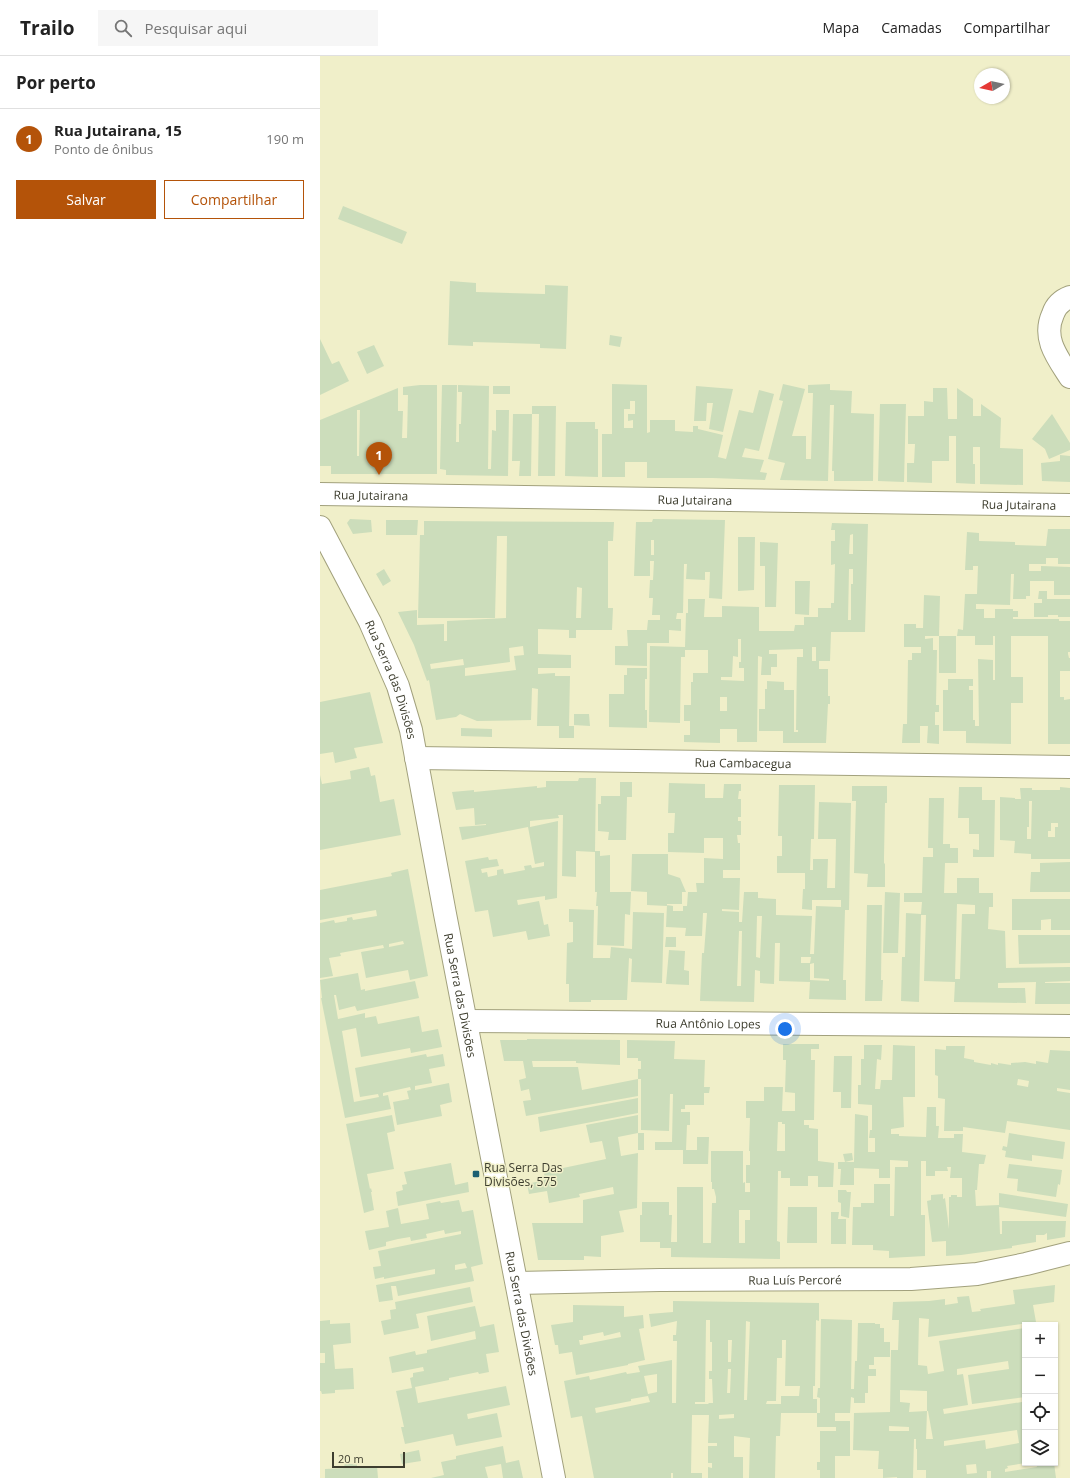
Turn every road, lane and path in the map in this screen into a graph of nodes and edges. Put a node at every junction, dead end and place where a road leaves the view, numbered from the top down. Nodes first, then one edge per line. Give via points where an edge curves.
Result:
1 (1070, 297) edge
2 (1070, 377) edge
3 (320, 494) edge
4 (1070, 505) edge
5 (320, 528) edge
6 (416, 758) junction
7 (1070, 767) edge
8 (466, 1021) junction
9 (1070, 1026) edge
10 (1070, 1253) edge
11 (518, 1282) junction
12 (554, 1478) edge

1 - 2 street via 1055,307 1049,322 1054,351
3 - 4 street, Rua Jutairana
5 - 6 street, Rua Serra das Divisões via 370,622 398,686
6 - 7 street, Rua Cambacegua
6 - 8 street, Rua Serra das Divisões
8 - 9 street, Rua Antônio Lopes
8 - 11 street, Rua Serra das Divisões
10 - 11 street, Rua Luís Percoré via 976,1274 911,1279
11 - 12 street, Rua Serra das Divisões

